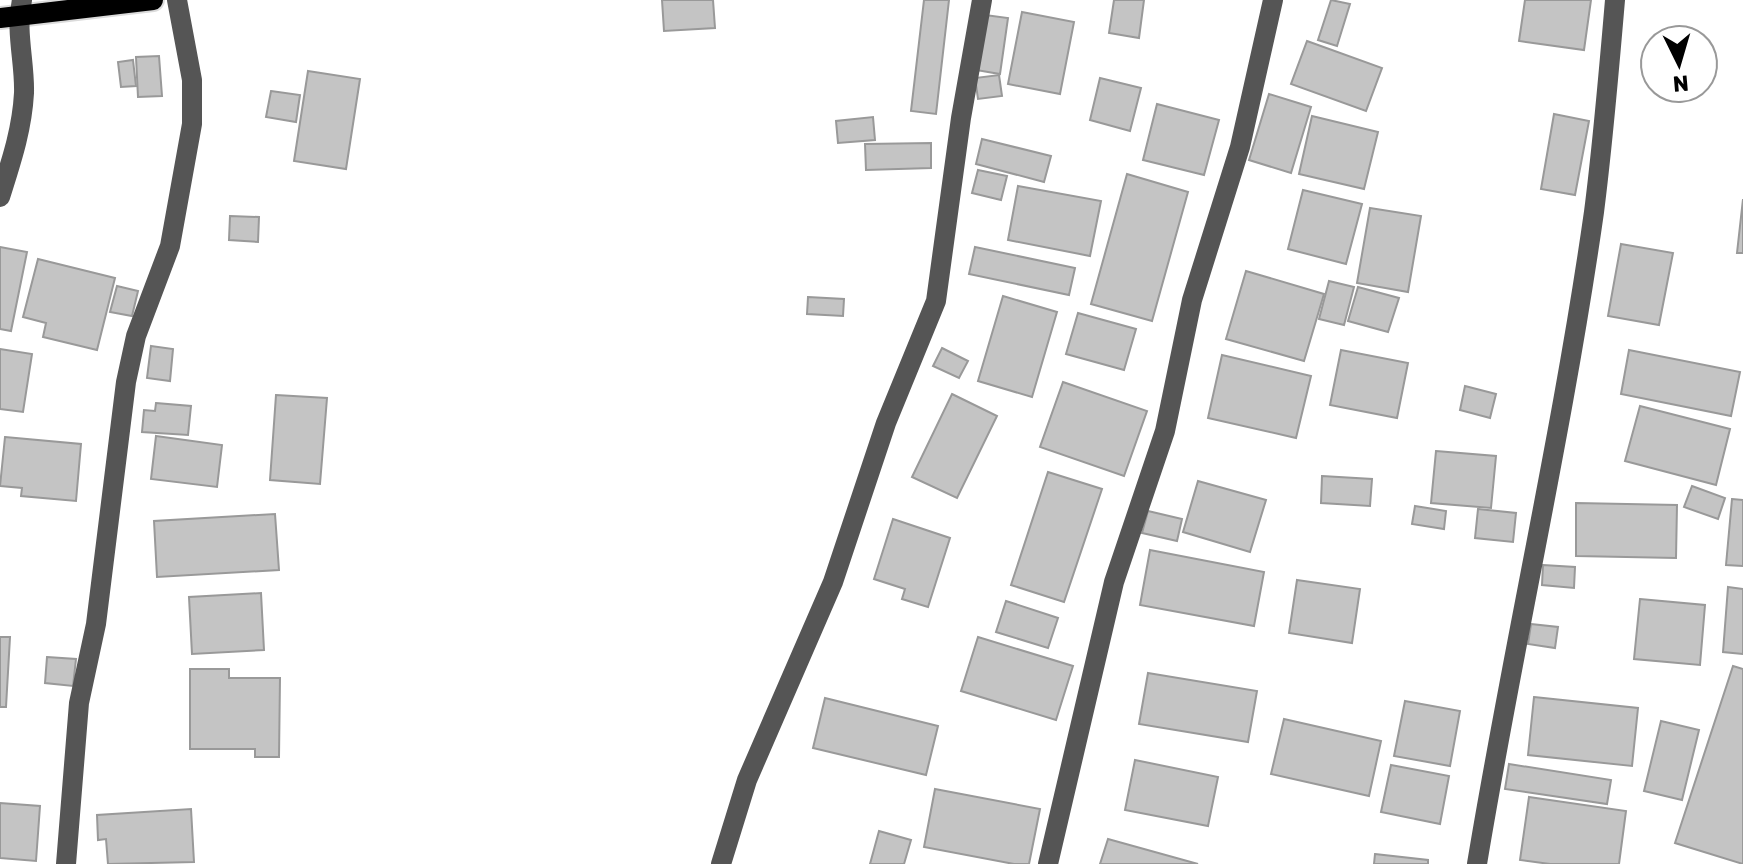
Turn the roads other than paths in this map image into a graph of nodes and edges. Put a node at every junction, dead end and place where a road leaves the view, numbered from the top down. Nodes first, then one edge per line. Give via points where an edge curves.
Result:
1 (153, 0) edge
2 (177, 0) edge
3 (982, 0) edge
4 (1273, 0) edge
5 (1615, 0) edge
6 (13, 11) edge
7 (0, 197) edge
8 (66, 864) edge
9 (721, 864) edge
10 (1048, 864) edge
11 (1477, 864) edge

1 - 6 main road
2 - 8 street via 192,80 192,124 170,246 136,336 126,382 96,624 79,703
3 - 9 street via 936,301 886,423 833,582 747,780
4 - 10 street via 1240,147 1192,300 1165,431 1114,582
5 - 11 street via 1594,211
6 - 7 street via 24,91 19,138

